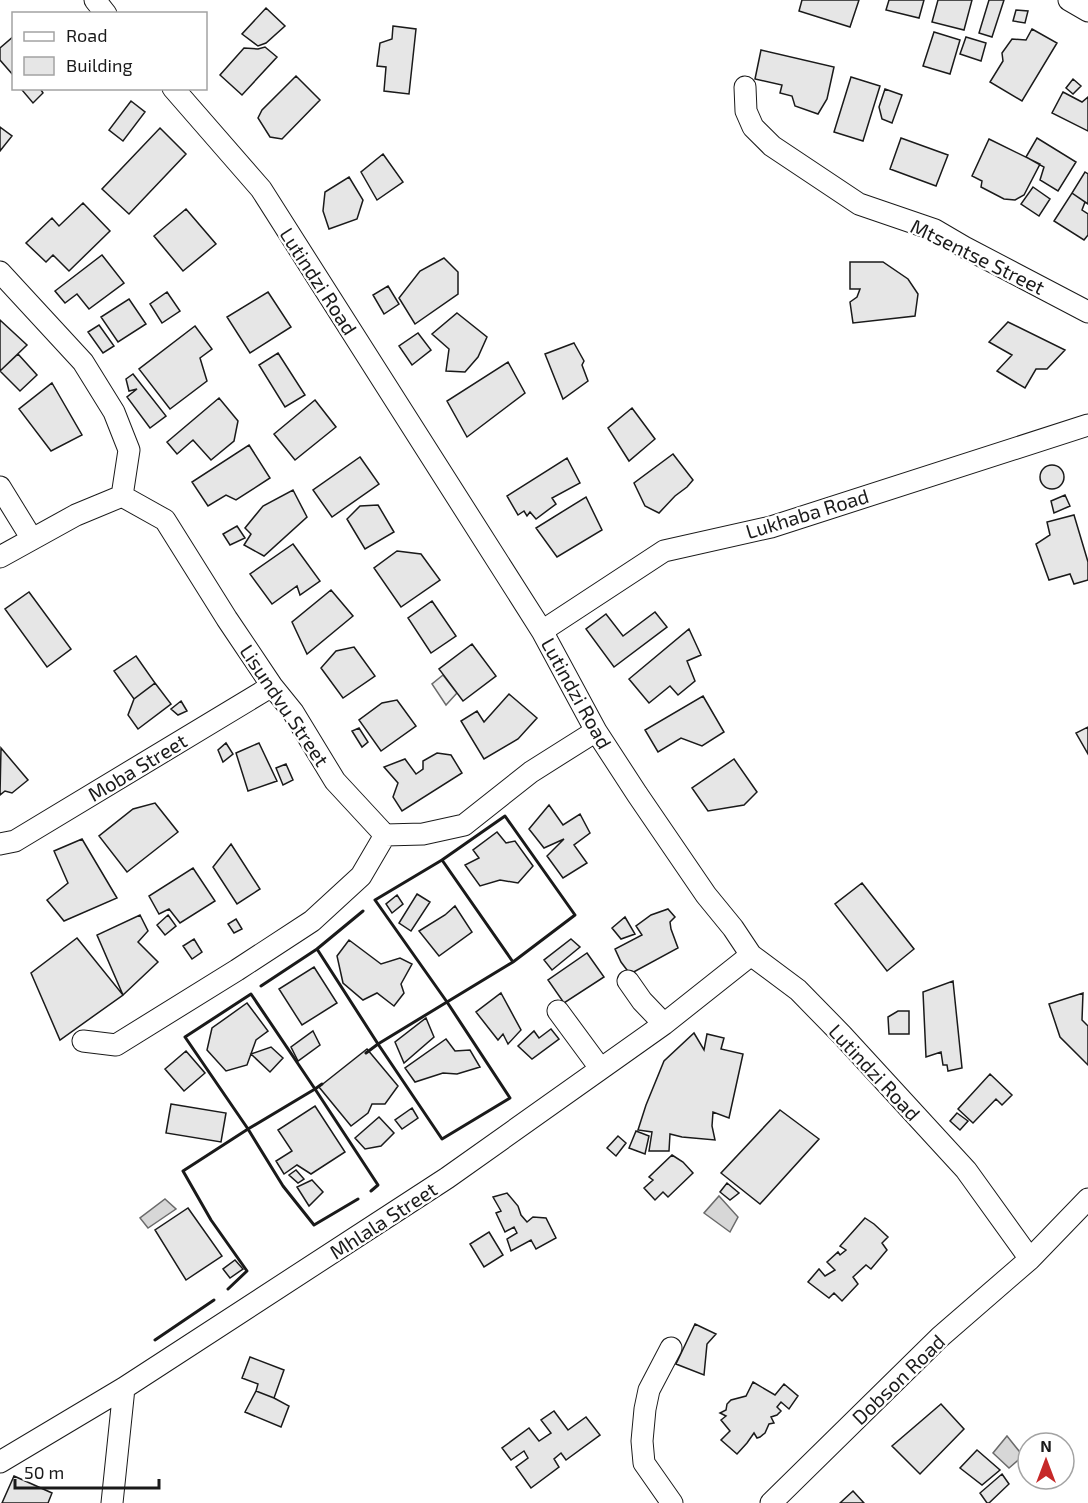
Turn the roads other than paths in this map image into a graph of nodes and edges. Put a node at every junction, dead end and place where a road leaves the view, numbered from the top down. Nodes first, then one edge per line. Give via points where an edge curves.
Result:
1 (94, 0) edge
2 (1069, 0) edge
3 (1088, 11) edge
4 (104, 12) edge
5 (745, 87) dead end
6 (174, 90) edge
7 (0, 272) edge
8 (1088, 312) edge
9 (1088, 425) edge
10 (0, 487) edge
11 (122, 496) junction
12 (32, 539) junction
13 (0, 557) edge
14 (542, 631) junction
15 (272, 686) junction
16 (596, 731) junction
17 (385, 835) junction
18 (0, 844) edge
19 (751, 954) junction
20 (628, 981) dead end
21 (558, 1011) dead end
22 (663, 1024) junction
23 (83, 1041) dead end
24 (600, 1068) junction
25 (1088, 1199) edge
26 (1030, 1259) junction
27 (671, 1348) dead end
28 (124, 1388) junction
29 (0, 1462) edge
30 (112, 1503) edge
31 (672, 1503) edge
32 (771, 1503) edge

1 - 4 street
2 - 3 street
5 - 8 street, Mtsentse Street via 746,111 753,127 772,146 859,204 935,230
6 - 14 street, Lutindzi Road via 261,189
7 - 11 street via 83,362 114,412 129,450
9 - 14 street, Lukhaba Road via 771,527 664,551
10 - 12 street
11 - 12 street
11 - 15 street, Lisundvu Street via 165,520
12 - 13 street
14 - 16 street, Lutindzi Road
15 - 17 street, Lisundvu Street via 293,712 335,781
15 - 18 street, Moba Street via 15,841
16 - 17 street via 531,772 464,825 423,834
16 - 19 street, Lutindzi Road via 706,895
17 - 23 street via 361,876 312,921 116,1045
19 - 22 street, Mhlala Street
19 - 26 street, Lutindzi Road via 798,990 905,1102 966,1170
20 - 22 street
21 - 24 street
22 - 24 street, Mhlala Street
24 - 28 street, Mhlala Street via 447,1178
25 - 26 street, Dobson Road
26 - 32 street, Dobson Road via 940,1337
27 - 31 street via 649,1390 642,1441 644,1463
28 - 29 street, Mhlala Street
28 - 30 street

